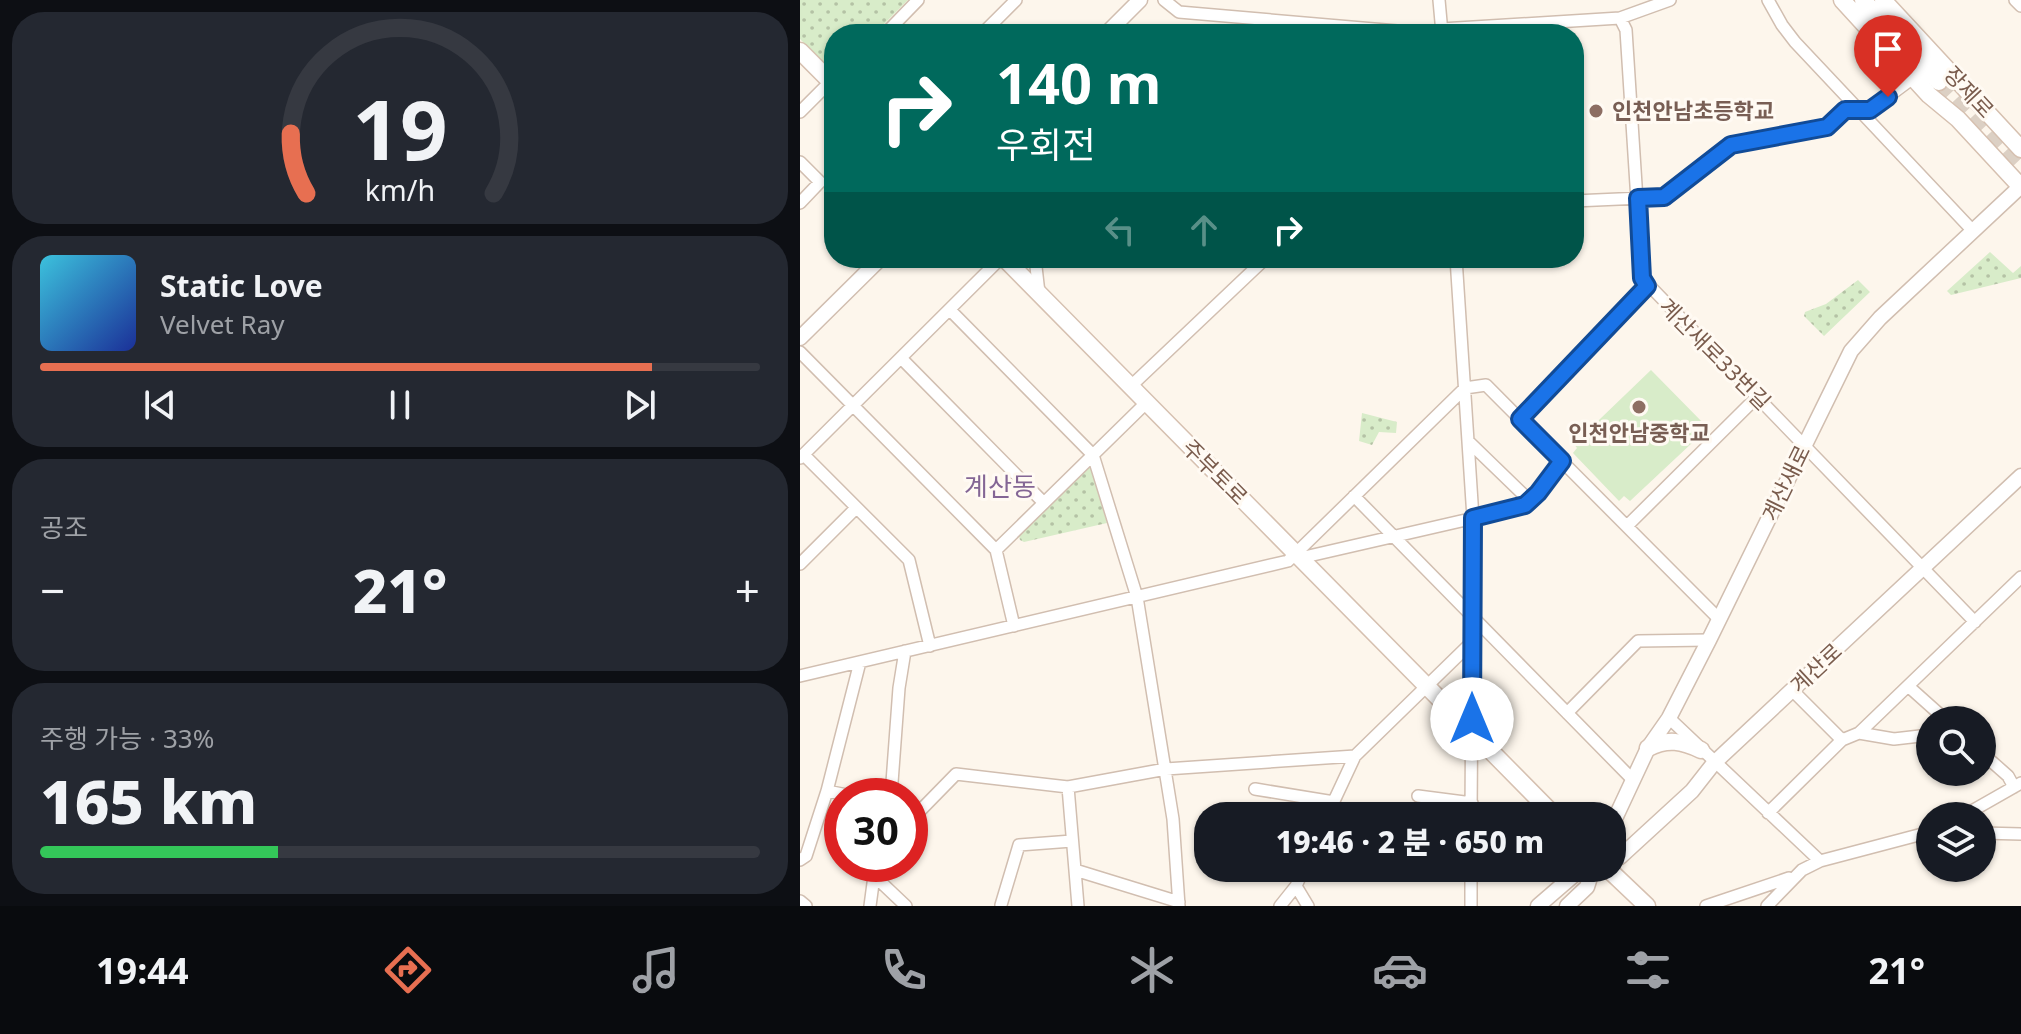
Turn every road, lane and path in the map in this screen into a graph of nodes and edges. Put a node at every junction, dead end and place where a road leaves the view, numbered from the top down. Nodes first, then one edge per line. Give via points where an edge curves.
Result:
1 (918, 0) edge
2 (1016, 0) edge
3 (1140, 0) edge
4 (1164, 0) edge
5 (1439, 0) edge
6 (1670, 0) edge
7 (1768, 0) edge
8 (1842, 0) edge
9 (1863, 0) edge
10 (1883, 0) edge
11 (2015, 0) edge
12 (2021, 6) edge
13 (1620, 18) junction
14 (895, 24) edge
15 (992, 24) edge
16 (1116, 24) edge
17 (1317, 24) edge
18 (1441, 24) edge
19 (1537, 24) edge
20 (800, 51) edge
21 (824, 75) edge
22 (1913, 78) junction
23 (824, 88) edge
24 (1934, 89) junction
25 (1968, 90) junction
26 (1859, 109) junction
27 (800, 112) edge
28 (2021, 149) edge
29 (800, 162) edge
30 (2021, 187) edge
31 (1638, 198) junction
32 (1584, 201) edge
33 (800, 203) edge
34 (1973, 231) junction
35 (870, 268) edge
36 (993, 268) edge
37 (1013, 268) edge
38 (1036, 268) edge
39 (1255, 268) edge
40 (1457, 268) edge
41 (1647, 286) junction
42 (1039, 294) junction
43 (950, 310) junction
44 (801, 334) edge
45 (800, 352) edge
46 (901, 358) junction
47 (1131, 386) junction
48 (1465, 388) junction
49 (1758, 396) junction
50 (1147, 402) junction
51 (853, 406) junction
52 (1520, 419) junction
53 (1468, 441) junction
54 (1805, 445) junction
55 (1093, 455) junction
56 (802, 457) edge
57 (1562, 461) junction
58 (2021, 476) edge
59 (1354, 496) junction
60 (1530, 501) junction
61 (1044, 503) junction
62 (856, 508) junction
63 (1473, 518) junction
64 (1627, 526) junction
65 (1394, 537) junction
66 (996, 550) junction
67 (1298, 556) junction
68 (800, 564) edge
69 (1923, 568) junction
70 (2021, 577) edge
71 (1137, 597) junction
72 (1473, 617) junction
73 (1719, 619) junction
74 (1975, 622) junction
75 (1014, 626) junction
76 (1709, 640) junction
77 (1472, 642) junction
78 (930, 646) junction
79 (905, 651) junction
80 (860, 662) junction
81 (800, 676) edge
82 (1427, 686) junction
83 (1908, 686) junction
84 (1792, 690) junction
85 (1930, 706) edge
86 (1567, 713) junction
87 (1669, 718) junction
88 (1472, 732) junction
89 (1859, 733) junction
90 (1916, 736) edge
91 (1842, 740) junction
92 (1648, 748) junction
93 (1701, 750) junction
94 (1355, 756) junction
95 (1714, 763) junction
96 (1996, 765) edge
97 (1166, 769) junction
98 (830, 778) edge
99 (893, 778) edge
100 (1633, 780) junction
101 (2018, 785) edge
102 (1068, 787) junction
103 (1255, 789) dead end
104 (1418, 796) dead end
105 (824, 800) edge
106 (1334, 802) joint
107 (1441, 802) edge
108 (1472, 802) edge
109 (1541, 802) edge
110 (1623, 802) edge
111 (1988, 802) edge
112 (928, 805) edge
113 (1768, 813) junction
114 (1996, 833) edge
115 (2021, 834) edge
116 (1916, 836) edge
117 (1072, 841) junction
118 (1626, 851) edge
119 (800, 860) edge
120 (1820, 861) junction
121 (1075, 870) junction
122 (1798, 875) junction
123 (872, 882) edge
124 (884, 882) edge
125 (1298, 882) edge
126 (1471, 882) edge
127 (1566, 882) edge
128 (1589, 882) edge
129 (1622, 882) edge
130 (1296, 886) junction
131 (800, 901) edge
132 (1179, 904) edge
133 (1001, 905) edge
134 (806, 906) edge
135 (870, 906) edge
136 (906, 906) edge
137 (1078, 906) edge
138 (1280, 906) edge
139 (1308, 906) edge
140 (1471, 906) edge
141 (1538, 906) edge
142 (1567, 906) edge
143 (1647, 906) edge
144 (1706, 906) edge
145 (1767, 906) edge

1 - 14 street
2 - 15 street
3 - 16 street
4 - 17 street via 1179,12
5 - 18 street
6 - 13 street
7 - 26 street via 1789,34
8 - 22 main road, 장제로
9 - 24 main road, 장제로
10 - 25 main road, 장제로
11 - 12 street
13 - 19 street
13 - 31 street, 계산새로33번길 via 1626,30
20 - 21 main road
22 - 24 main road, 장제로
22 - 26 street via 1870,110
23 - 27 street
24 - 25 main road via 1955,110 1965,105
24 - 30 main road, 장제로
25 - 28 main road, 장제로
26 - 31 street via 1845,110 1827,127 1731,145 1664,197
26 - 34 street
29 - 33 street via 820,182
30 - 34 street, 계산새로
31 - 32 street
31 - 41 street, 계산새로33번길 via 1642,278
34 - 54 street, 계산새로 via 1864,333
35 - 44 street
36 - 43 street
37 - 42 main road, 주부토로
38 - 42 street
39 - 47 street
40 - 48 street
41 - 49 street, 계산새로33번길
41 - 52 street
42 - 47 main road, 주부토로
43 - 46 street
43 - 55 street
45 - 51 street
46 - 51 street
46 - 61 street
47 - 50 main road, 주부토로
48 - 52 street via 1486,385
48 - 53 street
48 - 59 street
49 - 54 street, 계산새로33번길
49 - 64 street
50 - 55 street
50 - 67 main road, 주부토로
51 - 56 street
51 - 66 street
52 - 57 street
53 - 60 street
53 - 63 street
54 - 69 street, 계산새로33번길
54 - 73 street, 계산새로
55 - 61 street
55 - 71 street
56 - 62 street
57 - 60 street
57 - 64 street
58 - 69 street, 계산로
59 - 65 street
59 - 67 street
60 - 63 street
61 - 66 street
62 - 68 street
62 - 78 street via 909,560
63 - 65 street
63 - 72 street
64 - 73 street
65 - 67 street
65 - 72 street
66 - 75 street
67 - 71 street
67 - 82 main road, 주부토로
69 - 74 street, 계산새로33번길
69 - 84 street, 계산로
70 - 74 street
71 - 75 street
71 - 97 street
72 - 77 street
72 - 86 street
73 - 76 street, 계산새로
74 - 83 street
75 - 78 street
76 - 86 street via 1638,641
76 - 87 street, 계산새로
77 - 82 street
77 - 88 street
78 - 79 street
79 - 80 street
79 - 99 street
80 - 81 street
80 - 98 street
82 - 88 main road, 주부토로
82 - 94 street
83 - 85 street
83 - 89 street
84 - 91 street
84 - 95 street, 계산로
86 - 100 street
87 - 92 street, 계산새로
87 - 93 street
88 - 108 street
88 - 109 main road, 주부토로
89 - 90 street
89 - 91 street
91 - 113 street
92 - 93 main road via 1674,741
92 - 100 street, 계산새로
93 - 95 street
94 - 97 street
94 - 106 street
95 - 113 street
95 - 118 street, 계산로 via 1692,791
96 - 101 street
97 - 102 street
97 - 132 street
100 - 110 street, 계산새로
101 - 111 street
102 - 112 street via 956,774
102 - 117 street
103 - 106 street
104 - 107 street
105 - 119 street via 806,856
113 - 120 street
114 - 115 street
116 - 120 street
117 - 121 street
117 - 133 street via 1019,845
120 - 122 street
121 - 132 street
121 - 137 street
122 - 144 street
122 - 145 street
123 - 135 street
124 - 136 street
125 - 130 street
126 - 140 street
127 - 141 street
128 - 142 street
129 - 143 main road
130 - 138 street
130 - 139 street
131 - 134 street

